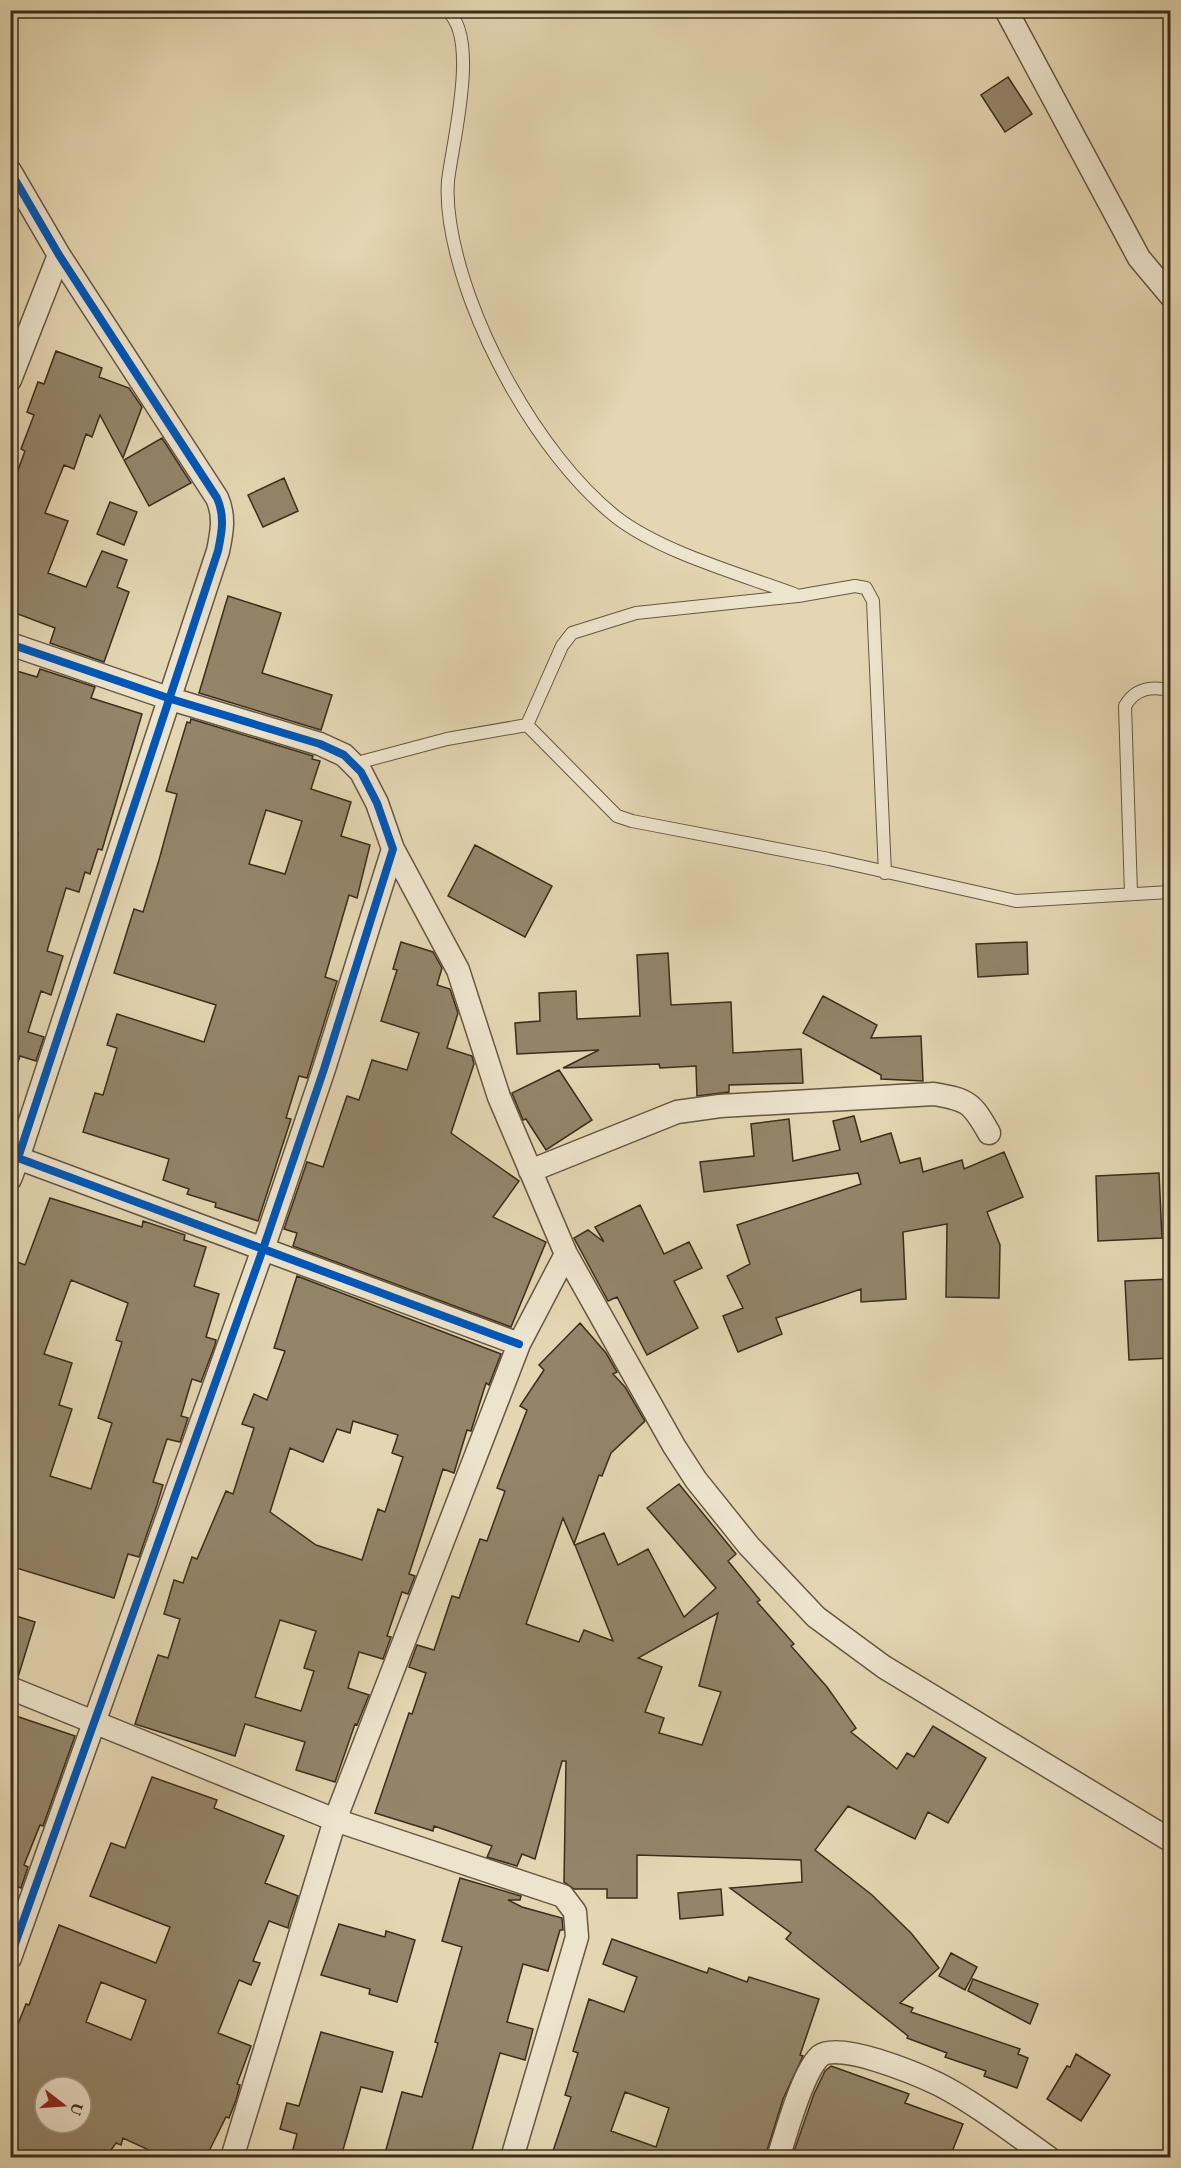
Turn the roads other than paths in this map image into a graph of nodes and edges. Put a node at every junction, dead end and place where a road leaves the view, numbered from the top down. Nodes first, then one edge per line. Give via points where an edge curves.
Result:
1 (446, 10) edge
2 (1005, 10) edge
3 (10, 171) edge
4 (59, 255) junction
5 (1170, 295) edge
6 (10, 380) edge
7 (798, 596) junction
8 (10, 644) edge
9 (1170, 690) edge
10 (171, 699) junction
11 (527, 725) junction
12 (353, 764) junction
13 (393, 849) junction
14 (885, 873) junction
15 (1170, 892) edge
16 (1131, 893) junction
17 (989, 1133) dead end
18 (14, 1156) edge
19 (530, 1171) junction
20 (10, 1179) edge
21 (263, 1249) junction
22 (566, 1254) junction
23 (519, 1344) junction
24 (10, 1688) edge
25 (95, 1722) junction
26 (336, 1820) junction
27 (1170, 1840) edge
28 (10, 1958) edge
29 (232, 2157) edge
30 (512, 2157) edge
31 (778, 2157) edge
32 (1049, 2157) edge

1 - 7 lane via 457,27 464,52 448,184 450,222 461,267 485,332 525,411 548,445 617,518 676,550
2 - 5 street via 1139,258
3 - 4 street
4 - 6 street
4 - 10 street via 221,508 223,527 218,551
7 - 11 lane via 636,613 573,633 562,646
7 - 14 lane via 855,586 866,588 873,601
8 - 10 street
9 - 16 lane via 1155,687 1141,691 1131,695 1125,706
10 - 12 street via 320,744 344,755
10 - 18 street
11 - 12 lane via 447,739
11 - 14 lane via 617,816
12 - 13 street via 377,803
13 - 19 street via 458,970 499,1097
13 - 21 street
14 - 16 lane via 1016,901
15 - 16 lane
17 - 19 street via 974,1107 958,1098 934,1094 704,1107 651,1120
18 - 20 street
18 - 21 street
19 - 22 street
21 - 23 street
21 - 25 street
22 - 23 street
22 - 27 street via 696,1480 749,1546 816,1617 884,1668
23 - 26 street
24 - 25 street
25 - 26 street
25 - 28 street
26 - 29 street
26 - 30 street via 555,1892 575,1912 577,1937
31 - 32 street via 806,2079 820,2056 832,2051 849,2052 938,2084

